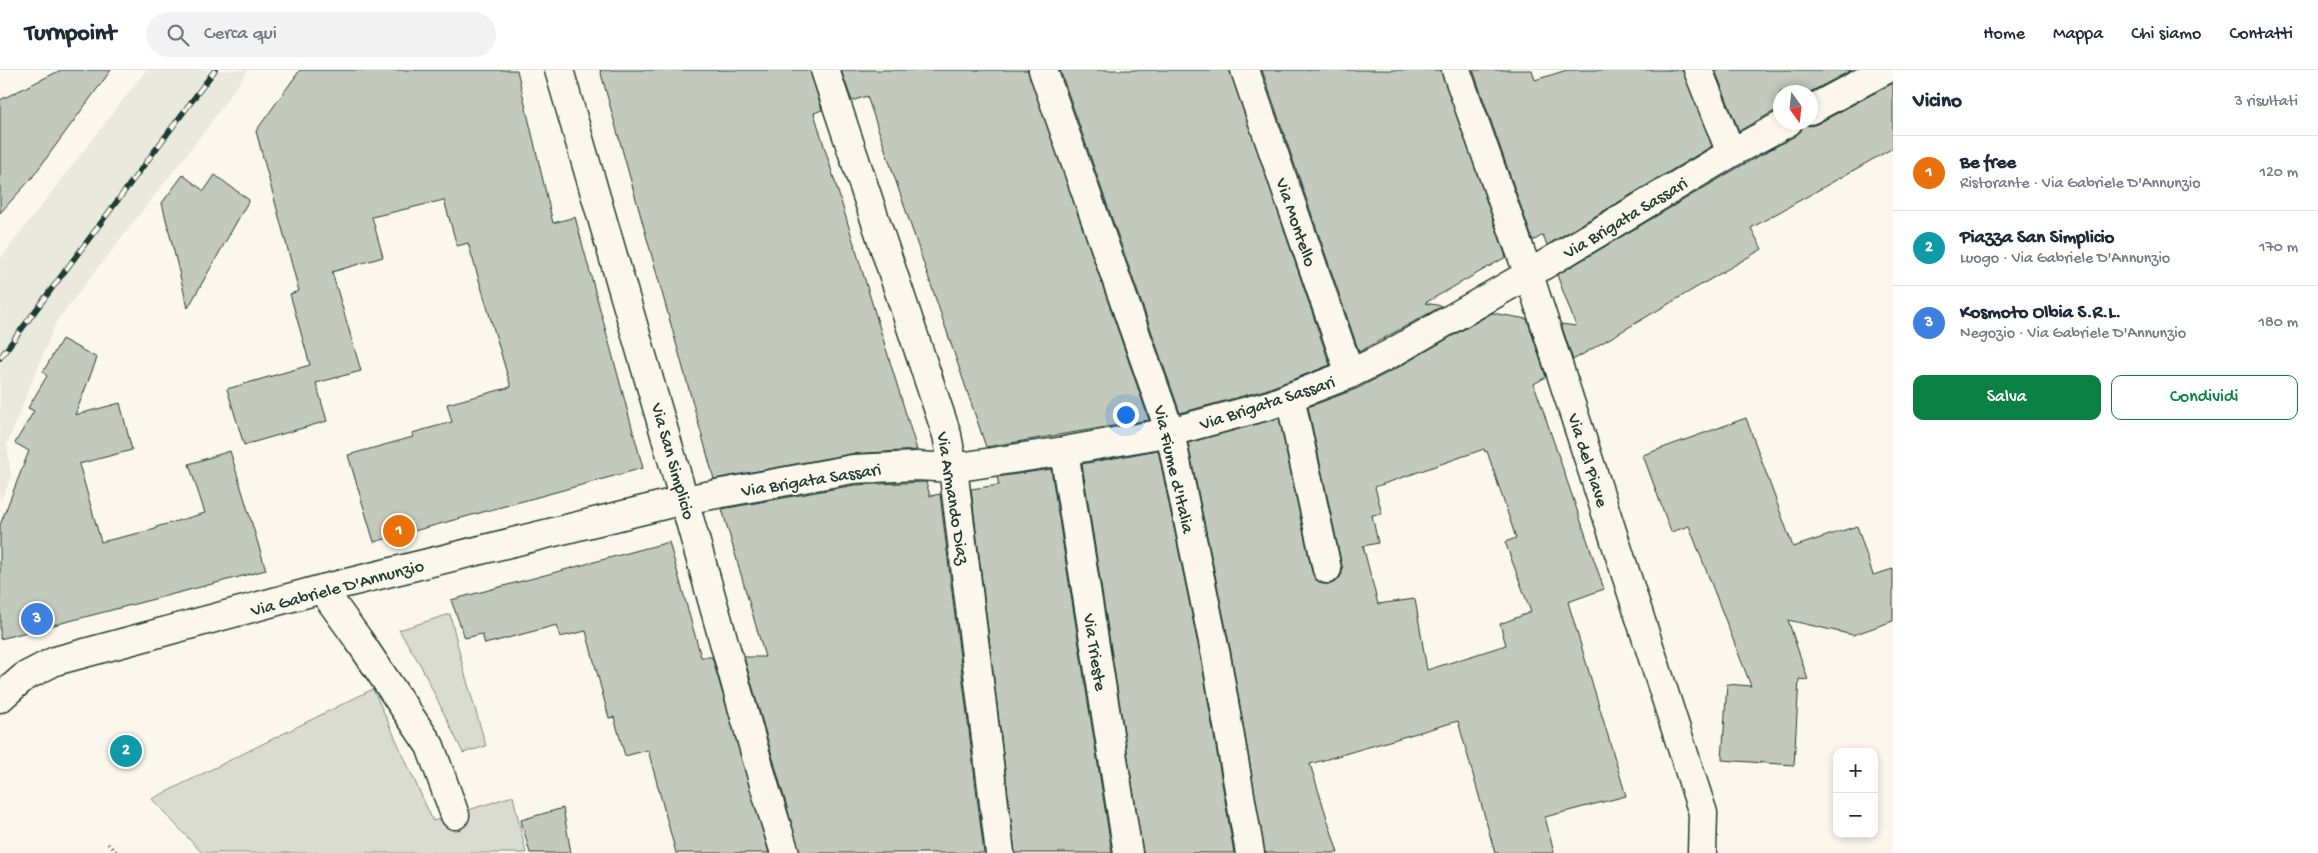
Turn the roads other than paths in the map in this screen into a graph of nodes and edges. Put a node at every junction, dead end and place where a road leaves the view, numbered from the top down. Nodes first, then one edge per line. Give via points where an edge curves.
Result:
1 (559, 70) edge
2 (825, 70) edge
3 (1043, 70) edge
4 (1245, 70) edge
5 (1456, 70) edge
6 (1698, 70) edge
7 (1885, 70) edge
8 (1818, 106) edge
9 (1773, 130) edge
10 (1731, 153) junction
11 (1529, 274) junction
12 (1350, 374) junction
13 (1290, 397) junction
14 (1170, 432) junction
15 (1064, 451) junction
16 (954, 468) junction
17 (684, 500) junction
18 (1327, 569) dead end
19 (322, 589) junction
20 (0, 698) edge
21 (455, 815) dead end
22 (785, 853) edge
23 (1000, 853) edge
24 (1128, 853) edge
25 (1250, 853) edge
26 (1702, 853) edge

1 - 17 street, Via San Simplicio
2 - 16 street, Via Armando Diaz via 947,434
3 - 14 street, Via Fiume d'Italia
4 - 12 street, Via Montello
5 - 11 street, Via del Piave
6 - 10 street
7 - 8 street
9 - 10 street, Via Brigata Sassari
10 - 11 street, Via Brigata Sassari
11 - 12 street, Via Brigata Sassari
11 - 26 street, Via del Piave via 1703,814
12 - 13 street, Via Brigata Sassari
13 - 14 street, Via Brigata Sassari
13 - 18 street
14 - 15 street, Via Brigata Sassari
14 - 25 street, Via Fiume d'Italia via 1216,656
15 - 16 street, Via Brigata Sassari
15 - 24 street, Via Trieste
16 - 17 street, Via Brigata Sassari via 917,466 853,470
16 - 23 street, Via Armando Diaz
17 - 19 street, Via Gabriele D'Annunzio
17 - 22 street, Via San Simplicio
19 - 20 street, Via Gabriele D'Annunzio via 55,661 24,677
19 - 21 street via 430,746

